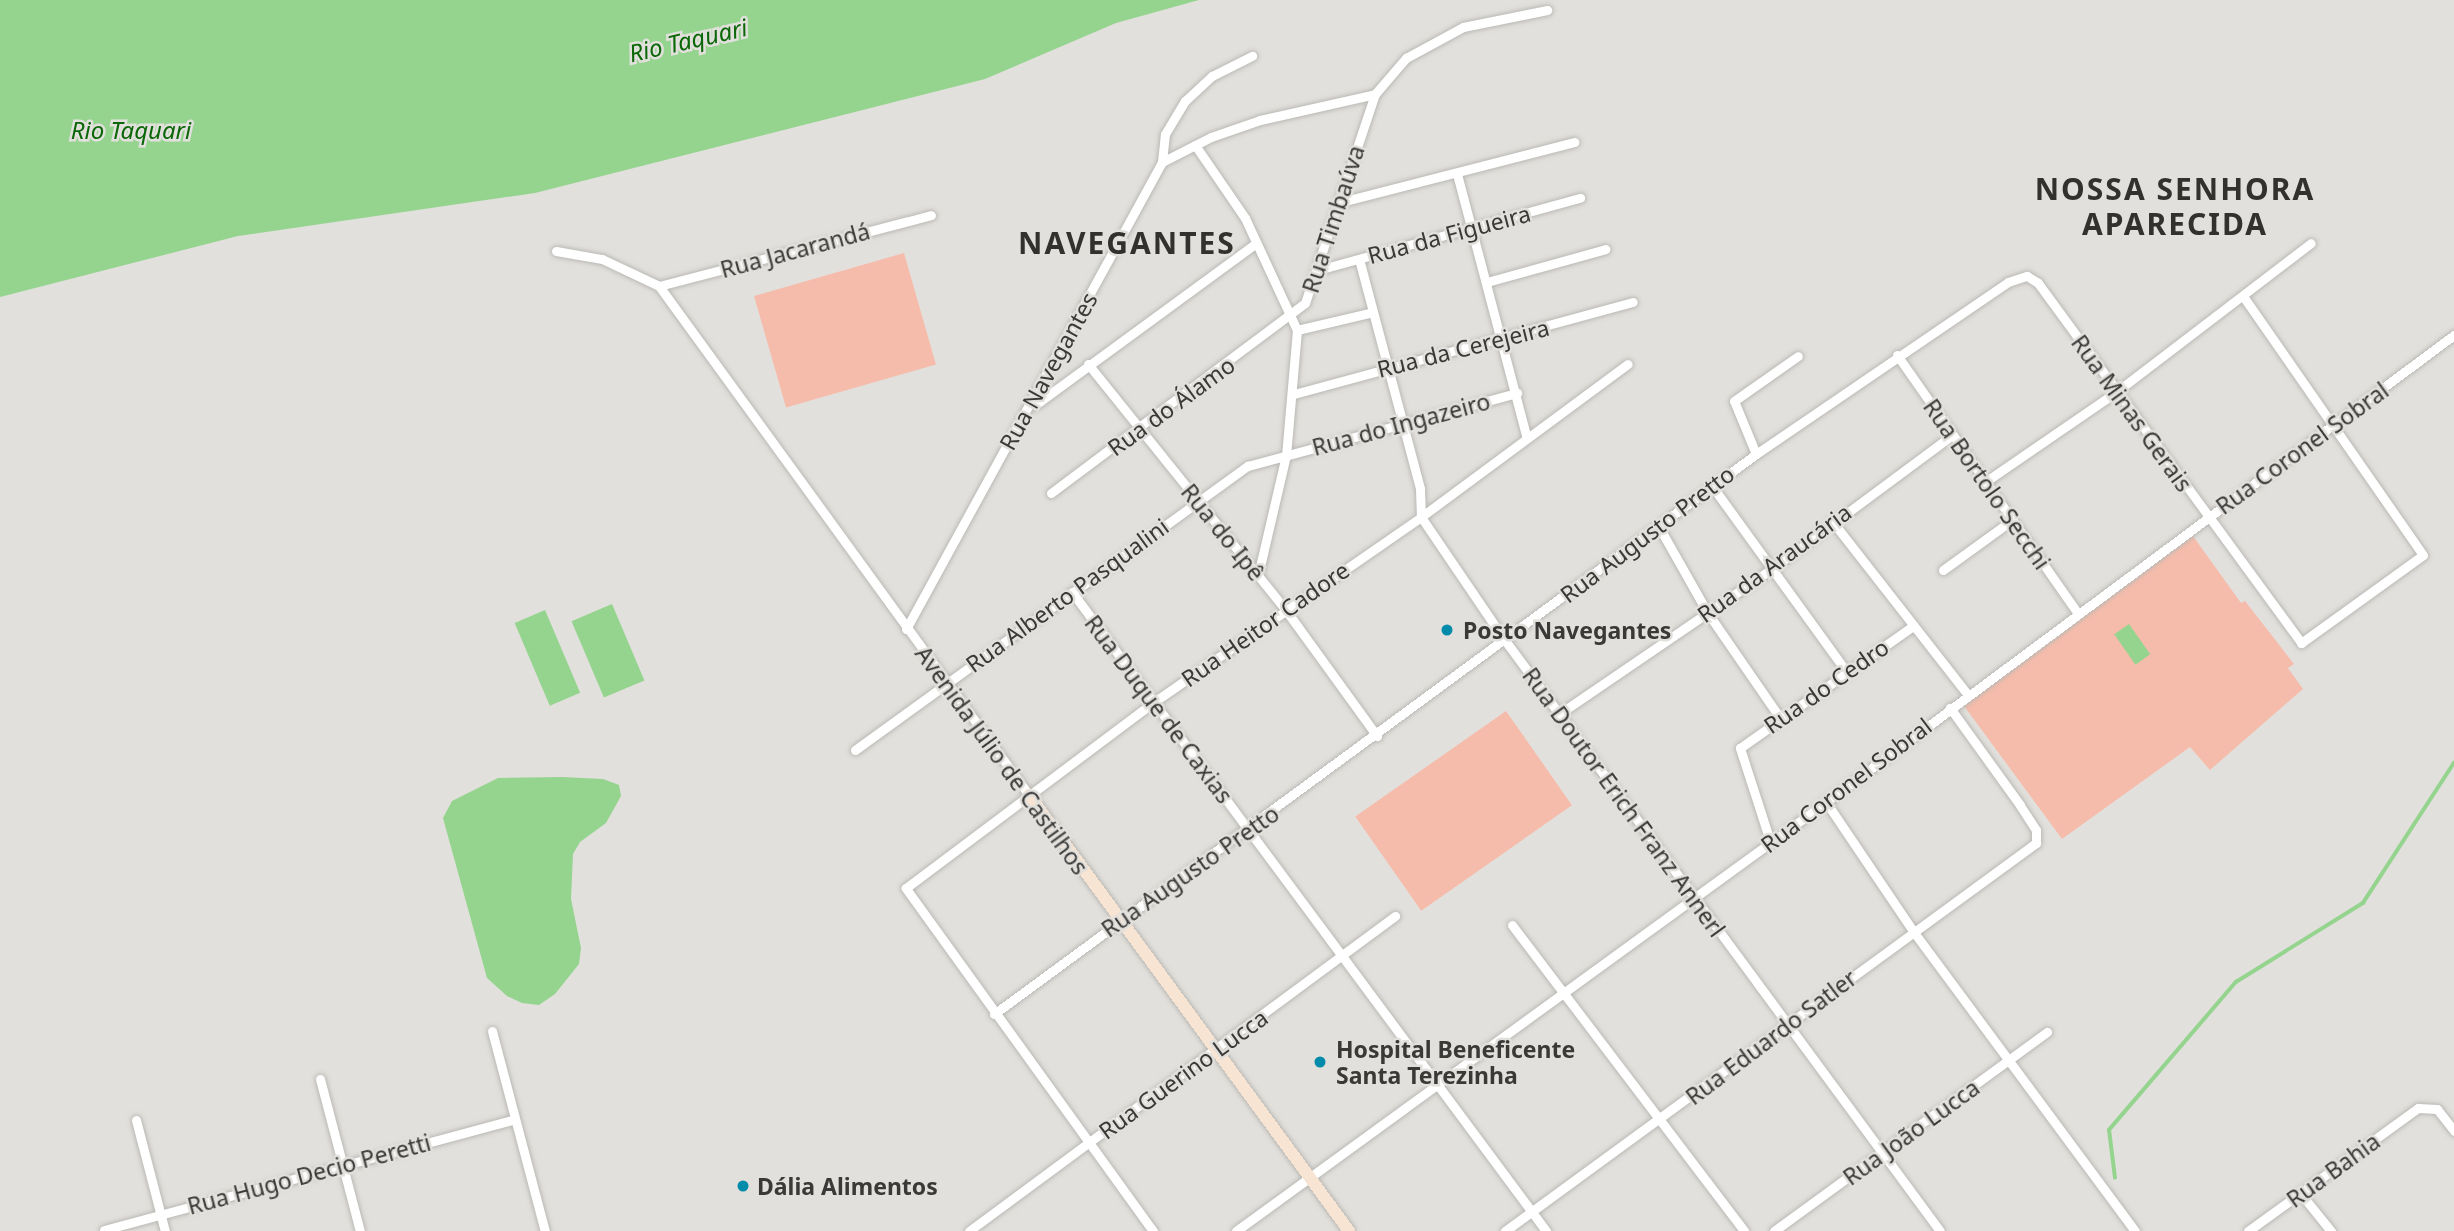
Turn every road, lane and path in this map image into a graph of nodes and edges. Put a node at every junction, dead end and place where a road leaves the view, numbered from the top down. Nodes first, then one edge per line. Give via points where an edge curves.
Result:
1 (1547, 10) dead end
2 (1252, 56) dead end
3 (1375, 94) junction
4 (1574, 142) dead end
5 (1195, 145) junction
6 (1162, 162) junction
7 (1457, 174) junction
8 (1580, 198) dead end
9 (1341, 202) junction
10 (931, 215) dead end
11 (1471, 229) junction
12 (1256, 243) junction
13 (2311, 243) dead end
14 (1606, 249) dead end
15 (556, 251) dead end
16 (1359, 259) junction
17 (1318, 270) junction
18 (1487, 282) junction
19 (2038, 283) joint
20 (659, 286) junction
21 (2243, 296) junction
22 (1633, 302) dead end
23 (1373, 312) junction
24 (1290, 318) junction
25 (1297, 330) junction
26 (2454, 335) edge
27 (1503, 339) junction
28 (1897, 355) junction
29 (1798, 356) dead end
30 (1088, 364) junction
31 (1628, 364) dead end
32 (1387, 367) junction
33 (2116, 392) junction
34 (1517, 393) junction
35 (1294, 394) junction
36 (1031, 407) junction
37 (1400, 422) junction
38 (2336, 424) junction
39 (1141, 429) junction
40 (1526, 435) junction
41 (1952, 435) junction
42 (1756, 454) junction
43 (1286, 455) junction
44 (1985, 482) junction
45 (1712, 486) junction
46 (1051, 493) dead end
47 (1198, 502) junction
48 (1421, 517) junction
49 (2206, 518) junction
50 (2012, 520) junction
51 (1832, 521) junction
52 (1659, 527) junction
53 (1773, 568) junction
54 (1942, 570) dead end
55 (1258, 575) junction
56 (1072, 592) junction
57 (1284, 609) junction
58 (1707, 612) junction
59 (2077, 612) junction
60 (1913, 626) junction
61 (906, 629) junction
62 (1504, 639) junction
63 (1846, 671) junction
64 (946, 682) junction
65 (1967, 694) junction
66 (1154, 702) junction
67 (1950, 708) junction
68 (1559, 714) junction
69 (1780, 718) junction
70 (1377, 736) junction
71 (855, 750) dead end
72 (1029, 795) junction
73 (1826, 802) junction
74 (1249, 830) junction
75 (1770, 841) junction
76 (1693, 898) junction
77 (1395, 916) dead end
78 (1119, 920) junction
79 (1512, 925) dead end
80 (1913, 931) junction
81 (1342, 957) junction
82 (1561, 993) junction
83 (994, 1014) junction
84 (1789, 1024) junction
85 (492, 1031) dead end
86 (2047, 1032) dead end
87 (1216, 1051) junction
88 (2010, 1061) junction
89 (320, 1079) dead end
90 (1436, 1083) junction
91 (514, 1119) junction
92 (1661, 1119) junction
93 (136, 1120) dead end
94 (2454, 1131) edge
95 (1088, 1143) junction
96 (1880, 1152) junction
97 (344, 1165) junction
98 (1309, 1176) junction
99 (2301, 1194) junction
100 (1532, 1211) junction
101 (160, 1213) junction
102 (104, 1230) edge
103 (165, 1231) edge
104 (360, 1231) edge
105 (545, 1231) edge
106 (969, 1231) edge
107 (1153, 1231) edge
108 (1236, 1231) edge
109 (1349, 1231) edge
110 (1505, 1231) edge
111 (1546, 1231) edge
112 (1744, 1231) edge
113 (1774, 1231) edge
114 (1940, 1231) edge
115 (2135, 1231) edge
116 (2248, 1231) edge
117 (2331, 1231) edge

1 - 3 street, Rua Timbaúva via 1463,27 1418,48
2 - 6 street, Rua Navegantes via 1212,76 1185,101 1165,134
3 - 5 street via 1260,120
3 - 9 street, Rua Timbaúva
4 - 7 street
5 - 6 street
5 - 12 street via 1245,218
6 - 36 street, Rua Navegantes
7 - 9 street
7 - 11 street
8 - 11 street, Rua da Figueira
9 - 17 street, Rua Timbaúva
10 - 20 street, Rua Jacarandá
11 - 16 street, Rua da Figueira
11 - 18 street
12 - 24 street
12 - 30 street
13 - 21 street
14 - 18 street
15 - 20 street via 602,259
16 - 17 street, Rua da Figueira
16 - 23 street, Rua Doutor Erich Franz Annerl
17 - 24 street, Rua Timbaúva via 1305,303
18 - 27 street
19 - 28 street, Rua Augusto Pretto via 2027,276 2008,282
19 - 33 street, Rua Minas Gerais
20 - 61 street, Avenida Júlio de Castilhos
21 - 33 street
21 - 38 street
22 - 27 street, Rua da Cerejeira
23 - 25 street
23 - 32 street, Rua Doutor Erich Franz Annerl
24 - 25 street, Rua Timbaúva
24 - 39 street, Rua do Álamo
25 - 35 street
26 - 38 street, Rua Coronel Sobral
27 - 32 street, Rua da Cerejeira
27 - 34 street
28 - 41 street, Rua Bortolo Secchi
28 - 42 street, Rua Augusto Pretto
29 - 42 street via 1734,401
30 - 36 street
30 - 39 street, Rua do Ipê
31 - 40 street, Rua Heitor Cadore
32 - 35 street, Rua da Cerejeira
32 - 37 street, Rua Doutor Erich Franz Annerl
33 - 44 street
33 - 49 street, Rua Minas Gerais
34 - 37 street, Rua do Ingazeiro
34 - 40 street
35 - 43 street
36 - 61 street, Rua Navegantes
37 - 43 street, Rua do Ingazeiro
37 - 48 street, Rua Doutor Erich Franz Annerl via 1420,489
38 - 49 street, Rua Coronel Sobral
38 - 49 street, Rua Minas Gerais via 2423,555 2301,643
39 - 46 street, Rua do Álamo
39 - 47 street, Rua do Ipê
40 - 48 street, Rua Heitor Cadore
41 - 44 street, Rua Bortolo Secchi
41 - 51 street, Rua da Araucária
42 - 45 street, Rua Augusto Pretto
43 - 47 street, Rua Alberto Pasqualini via 1248,466
43 - 55 street
44 - 50 street, Rua Bortolo Secchi
45 - 52 street, Rua Augusto Pretto
45 - 53 street
47 - 55 street, Rua do Ipê
47 - 56 street, Rua Alberto Pasqualini
48 - 57 street, Rua Heitor Cadore
48 - 62 street, Rua Doutor Erich Franz Annerl
49 - 59 street, Rua Coronel Sobral
50 - 54 street
50 - 59 street, Rua Bortolo Secchi
51 - 53 street, Rua da Araucária
51 - 60 street
52 - 58 street
52 - 62 street, Rua Augusto Pretto
53 - 58 street, Rua da Araucária
53 - 63 street
55 - 57 street, Rua do Ipê
56 - 64 street, Rua Alberto Pasqualini
56 - 66 street, Rua Duque de Caxias
57 - 66 street, Rua Heitor Cadore
57 - 70 street, Rua do Ipê
58 - 68 street, Rua da Araucária
58 - 69 street
59 - 65 street, Rua Coronel Sobral
60 - 63 street, Rua do Cedro
60 - 65 street
61 - 64 street, Avenida Júlio de Castilhos
62 - 68 street, Rua Doutor Erich Franz Annerl
62 - 70 street, Rua Augusto Pretto
63 - 69 street, Rua do Cedro
64 - 71 street, Rua Alberto Pasqualini
64 - 72 street, Avenida Júlio de Castilhos
65 - 67 street, Rua Coronel Sobral
66 - 72 street, Rua Heitor Cadore
66 - 74 street, Rua Duque de Caxias
67 - 73 street, Rua Coronel Sobral
67 - 80 street, Rua Eduardo Satler via 2036,830 2036,843
68 - 76 street, Rua Doutor Erich Franz Annerl
69 - 75 street, Rua do Cedro via 1740,748
70 - 74 street, Rua Augusto Pretto
72 - 78 street, Avenida Júlio de Castilhos
72 - 83 street, Rua Heitor Cadore via 906,888
73 - 75 street, Rua Coronel Sobral
73 - 80 street
74 - 78 street, Rua Augusto Pretto
74 - 81 street, Rua Duque de Caxias
75 - 76 street, Rua Coronel Sobral
76 - 82 street, Rua Coronel Sobral
76 - 84 street, Rua Doutor Erich Franz Annerl
77 - 81 street, Rua Guerino Lucca
78 - 83 street, Rua Augusto Pretto
78 - 87 street, Avenida Júlio de Castilhos
79 - 82 street
80 - 84 street, Rua Eduardo Satler
80 - 88 street
81 - 87 street, Rua Guerino Lucca
81 - 90 street, Rua Duque de Caxias
82 - 90 street, Rua Coronel Sobral
82 - 92 street
83 - 95 street
84 - 92 street, Rua Eduardo Satler
84 - 96 street, Rua Doutor Erich Franz Annerl
85 - 91 street
86 - 88 street, Rua João Lucca
87 - 95 street, Rua Guerino Lucca
87 - 98 street, Avenida Júlio de Castilhos
88 - 96 street, Rua João Lucca
88 - 115 street
89 - 97 street
90 - 98 street, Rua Coronel Sobral
90 - 100 street, Rua Duque de Caxias
91 - 97 street, Rua Hugo Decio Peretti
91 - 105 street
92 - 100 street, Rua Eduardo Satler
92 - 112 street
93 - 101 street
94 - 99 street, Rua Bahia via 2437,1109 2418,1108
95 - 106 street, Rua Guerino Lucca
95 - 107 street
96 - 113 street, Rua João Lucca
96 - 114 street, Rua Doutor Erich Franz Annerl
97 - 101 street, Rua Hugo Decio Peretti
97 - 104 street
98 - 108 street, Rua Coronel Sobral
98 - 109 street, Avenida Júlio de Castilhos
99 - 116 street, Rua Bahia
99 - 117 street
100 - 110 street, Rua Eduardo Satler
100 - 111 street, Rua Duque de Caxias
101 - 102 street, Rua Hugo Decio Peretti
101 - 103 street

